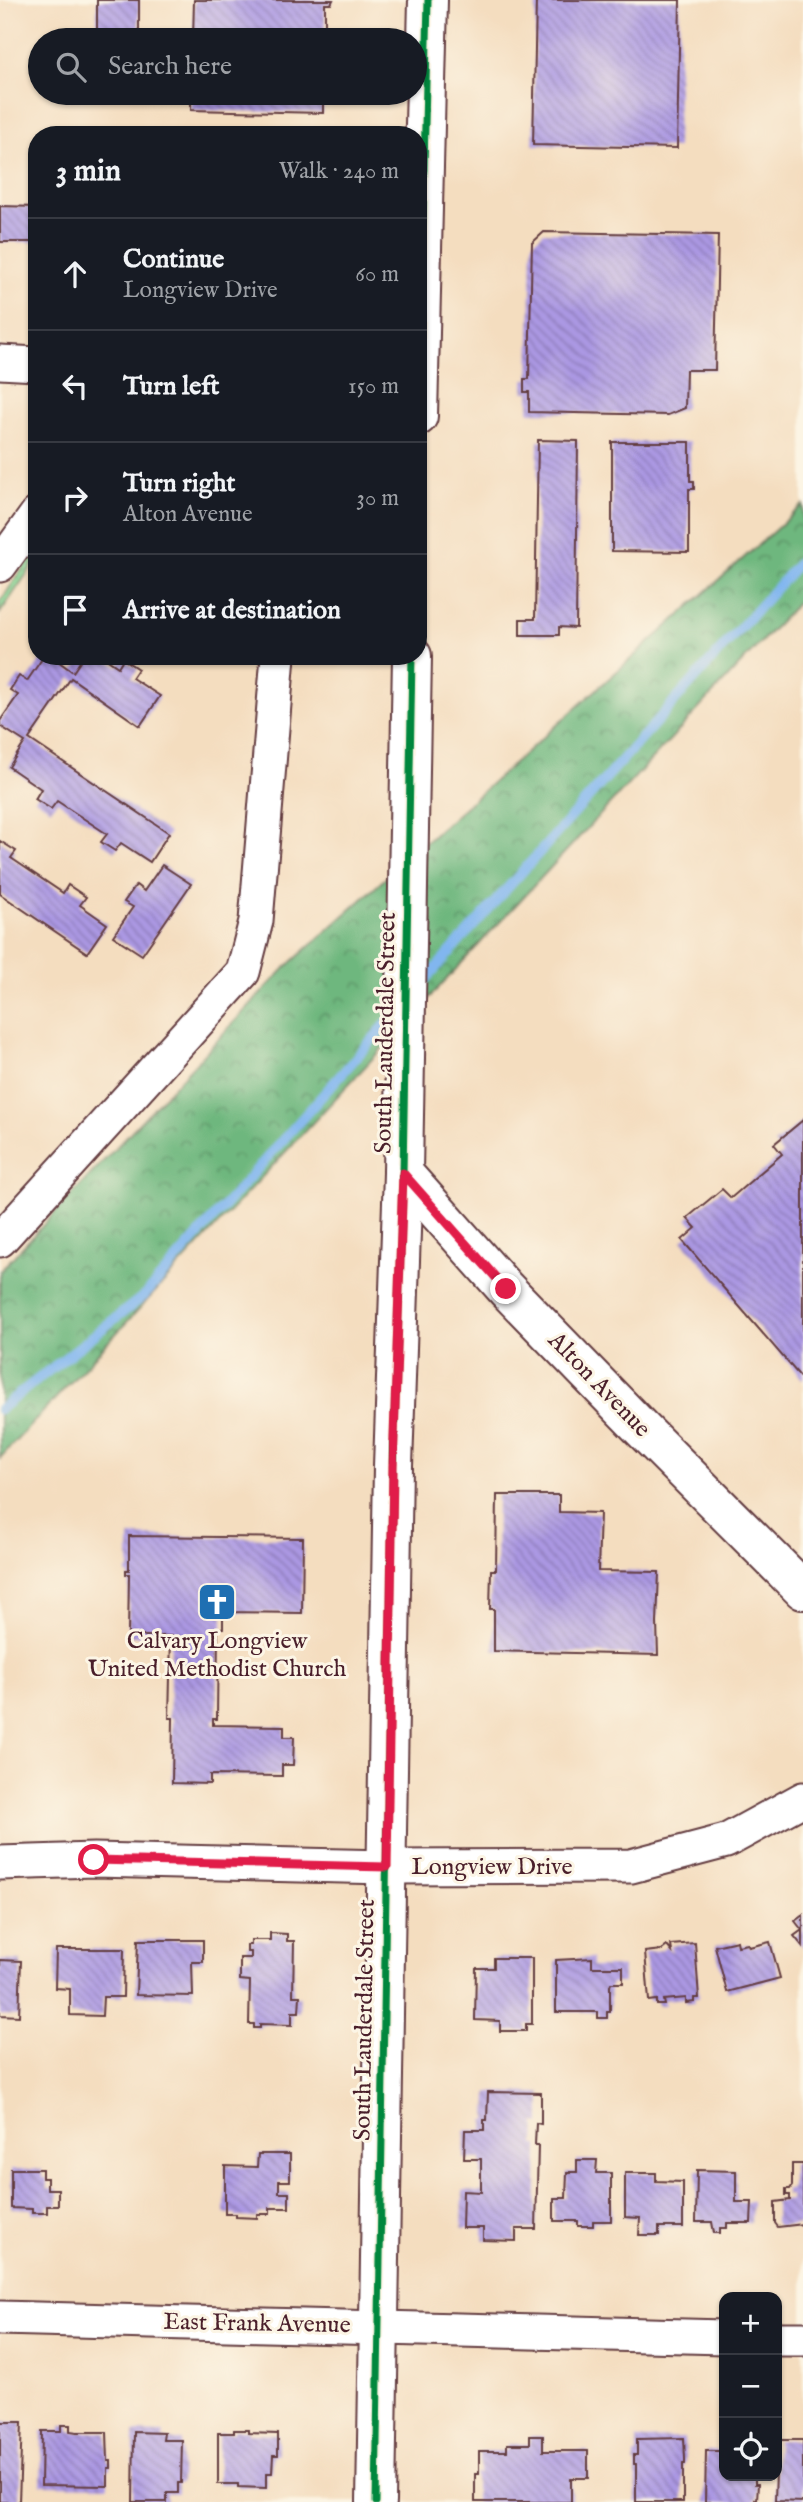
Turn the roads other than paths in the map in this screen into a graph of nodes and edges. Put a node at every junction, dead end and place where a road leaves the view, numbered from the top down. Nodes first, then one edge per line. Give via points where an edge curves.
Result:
1 (428, 0) edge
2 (427, 38) edge
3 (425, 105) edge
4 (425, 126) edge
5 (0, 362) edge
6 (28, 364) edge
7 (28, 526) edge
8 (0, 565) edge
9 (277, 665) edge
10 (412, 665) edge
11 (403, 1173) junction
12 (0, 1240) edge
13 (803, 1590) edge
14 (803, 1799) edge
15 (0, 1863) edge
16 (387, 1867) junction
17 (0, 2318) edge
18 (379, 2327) junction
19 (719, 2337) edge
20 (782, 2339) edge
21 (803, 2339) edge
22 (376, 2502) edge

1 - 2 street
3 - 4 street
5 - 6 street
7 - 8 street
9 - 12 street via 256,921 243,972
10 - 11 street, South Lauderdale Street
11 - 13 street, Alton Avenue via 506,1289
11 - 16 street, South Lauderdale Street
14 - 16 street, Longview Drive via 726,1841 631,1866
15 - 16 street, Longview Drive via 94,1860
16 - 18 street, South Lauderdale Street
17 - 18 street, East Frank Avenue
18 - 19 street, East Frank Avenue
18 - 22 street, South Lauderdale Street
20 - 21 street

